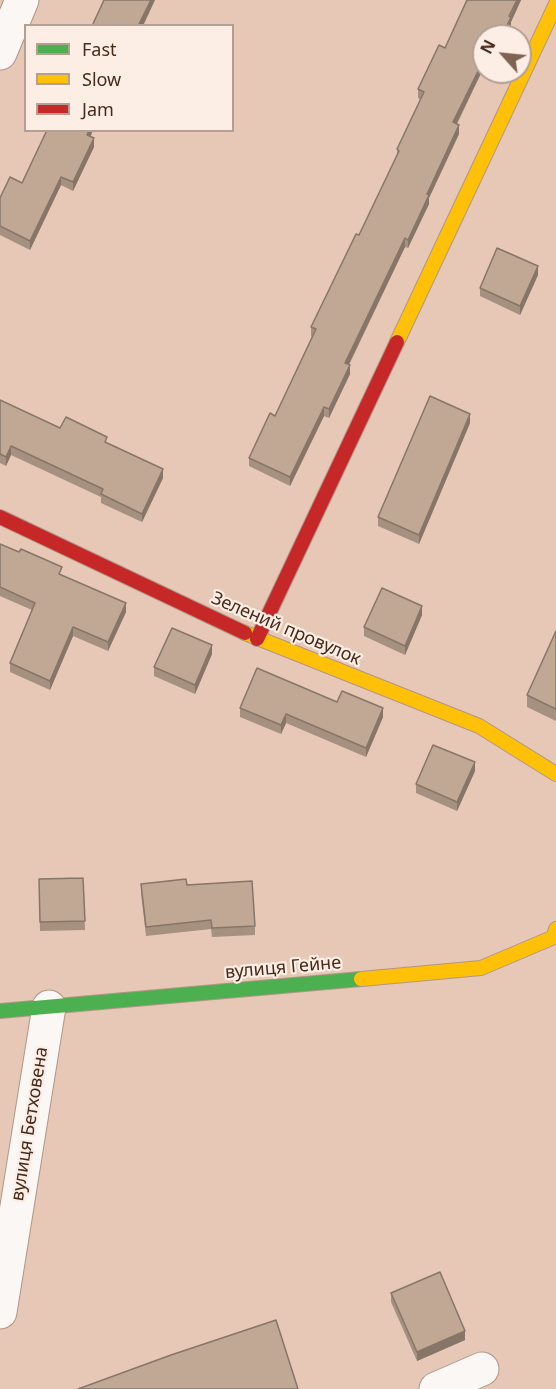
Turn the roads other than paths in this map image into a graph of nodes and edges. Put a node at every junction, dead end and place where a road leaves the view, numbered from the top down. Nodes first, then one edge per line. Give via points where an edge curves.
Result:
1 (22, 0) edge
2 (556, 4) edge
3 (0, 52) edge
4 (0, 517) edge
5 (257, 639) junction
6 (556, 774) edge
7 (556, 929) edge
8 (49, 1007) junction
9 (0, 1011) edge
10 (0, 1312) edge
11 (482, 1370) dead end
12 (436, 1389) edge

1 - 3 street
2 - 5 street
4 - 5 street, Зелений провулок
5 - 6 street, Зелений провулок via 479,726
7 - 8 street, вулиця Гейне via 554,937 481,968
8 - 9 street, вулиця Гейне
8 - 10 street, вулиця Бетховена
11 - 12 street

